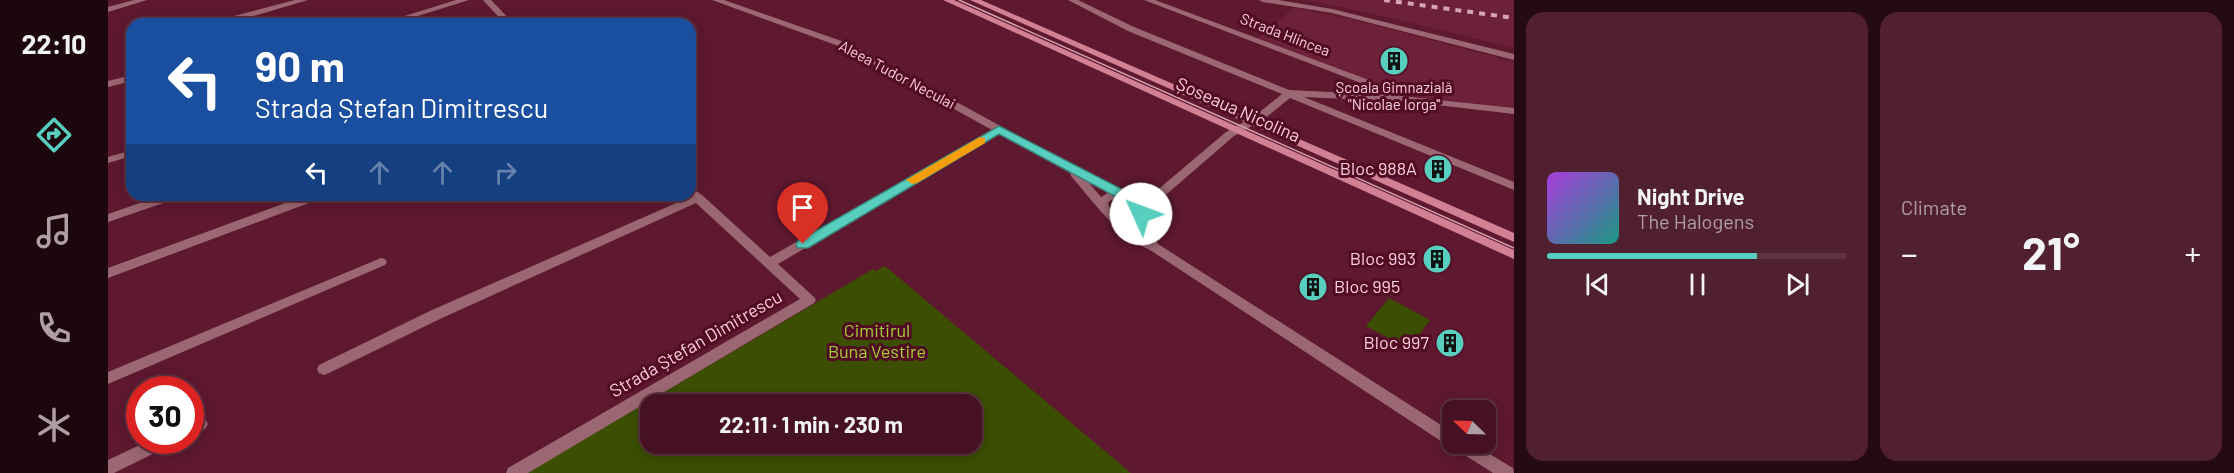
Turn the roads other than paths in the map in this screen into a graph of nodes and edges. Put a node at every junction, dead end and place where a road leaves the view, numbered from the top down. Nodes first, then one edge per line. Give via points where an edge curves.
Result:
1 (143, 0) edge
2 (304, 0) edge
3 (465, 0) edge
4 (487, 0) edge
5 (716, 0) edge
6 (947, 0) edge
7 (974, 0) edge
8 (1072, 0) edge
9 (1148, 0) edge
10 (1263, 0) edge
11 (108, 10) edge
12 (237, 18) edge
13 (404, 18) edge
14 (504, 18) edge
15 (1514, 57) edge
16 (126, 80) edge
17 (108, 84) edge
18 (1290, 93) junction
19 (1411, 99) junction
20 (1514, 111) edge
21 (1251, 122) junction
22 (999, 130) junction
23 (1236, 130) junction
24 (126, 155) edge
25 (108, 160) edge
26 (1070, 169) junction
27 (1514, 186) edge
28 (696, 196) edge
29 (1160, 196) junction
30 (1128, 199) junction
31 (157, 201) edge
32 (302, 201) edge
33 (679, 201) edge
34 (1102, 205) junction
35 (1140, 214) junction
36 (108, 218) edge
37 (1114, 218) junction
38 (1514, 238) edge
39 (1154, 248) junction
40 (1514, 255) edge
41 (381, 262) dead end
42 (770, 262) junction
43 (108, 273) edge
44 (324, 369) dead end
45 (108, 378) edge
46 (1442, 434) edge
47 (138, 454) edge
48 (1476, 454) edge
49 (108, 468) edge
50 (514, 473) edge
51 (1507, 473) edge

1 - 11 street
2 - 12 street
3 - 13 street
4 - 14 street
5 - 22 street, Aleea Tudor Neculai via 848,46
6 - 23 main road, Șoseaua Nicolina
7 - 21 main road, Șoseaua Nicolina
8 - 18 street, Strada Hlincea via 1131,29
9 - 19 street, Strada Hlincea
10 - 15 street, Strada Hlincea via 1332,11
16 - 17 street
18 - 19 street, Strada Hlincea
18 - 21 street
18 - 27 street, Strada Hlincea
19 - 20 street, Strada Hlincea
21 - 23 street
21 - 38 main road, Șoseaua Nicolina
22 - 26 street, Aleea Tudor Neculai
22 - 42 street, Strada Ștefan Dimitrescu
23 - 29 street
23 - 40 main road, Șoseaua Nicolina
24 - 25 street
26 - 30 street, Aleea Tudor Neculai
26 - 34 street, Aleea Tudor Neculai
28 - 42 street
29 - 30 street
29 - 35 street
30 - 34 street via 1108,197
30 - 35 street, Aleea Tudor Neculai
31 - 36 street
32 - 43 street
33 - 44 street
34 - 37 street, Aleea Tudor Neculai
35 - 37 street via 1131,220
35 - 39 street, Aleea Tudor Neculai
37 - 39 street, Aleea Tudor Neculai
39 - 46 street, Aleea Tudor Neculai
41 - 45 street
42 - 50 street, Strada Ștefan Dimitrescu via 809,300
47 - 49 street
48 - 51 street

